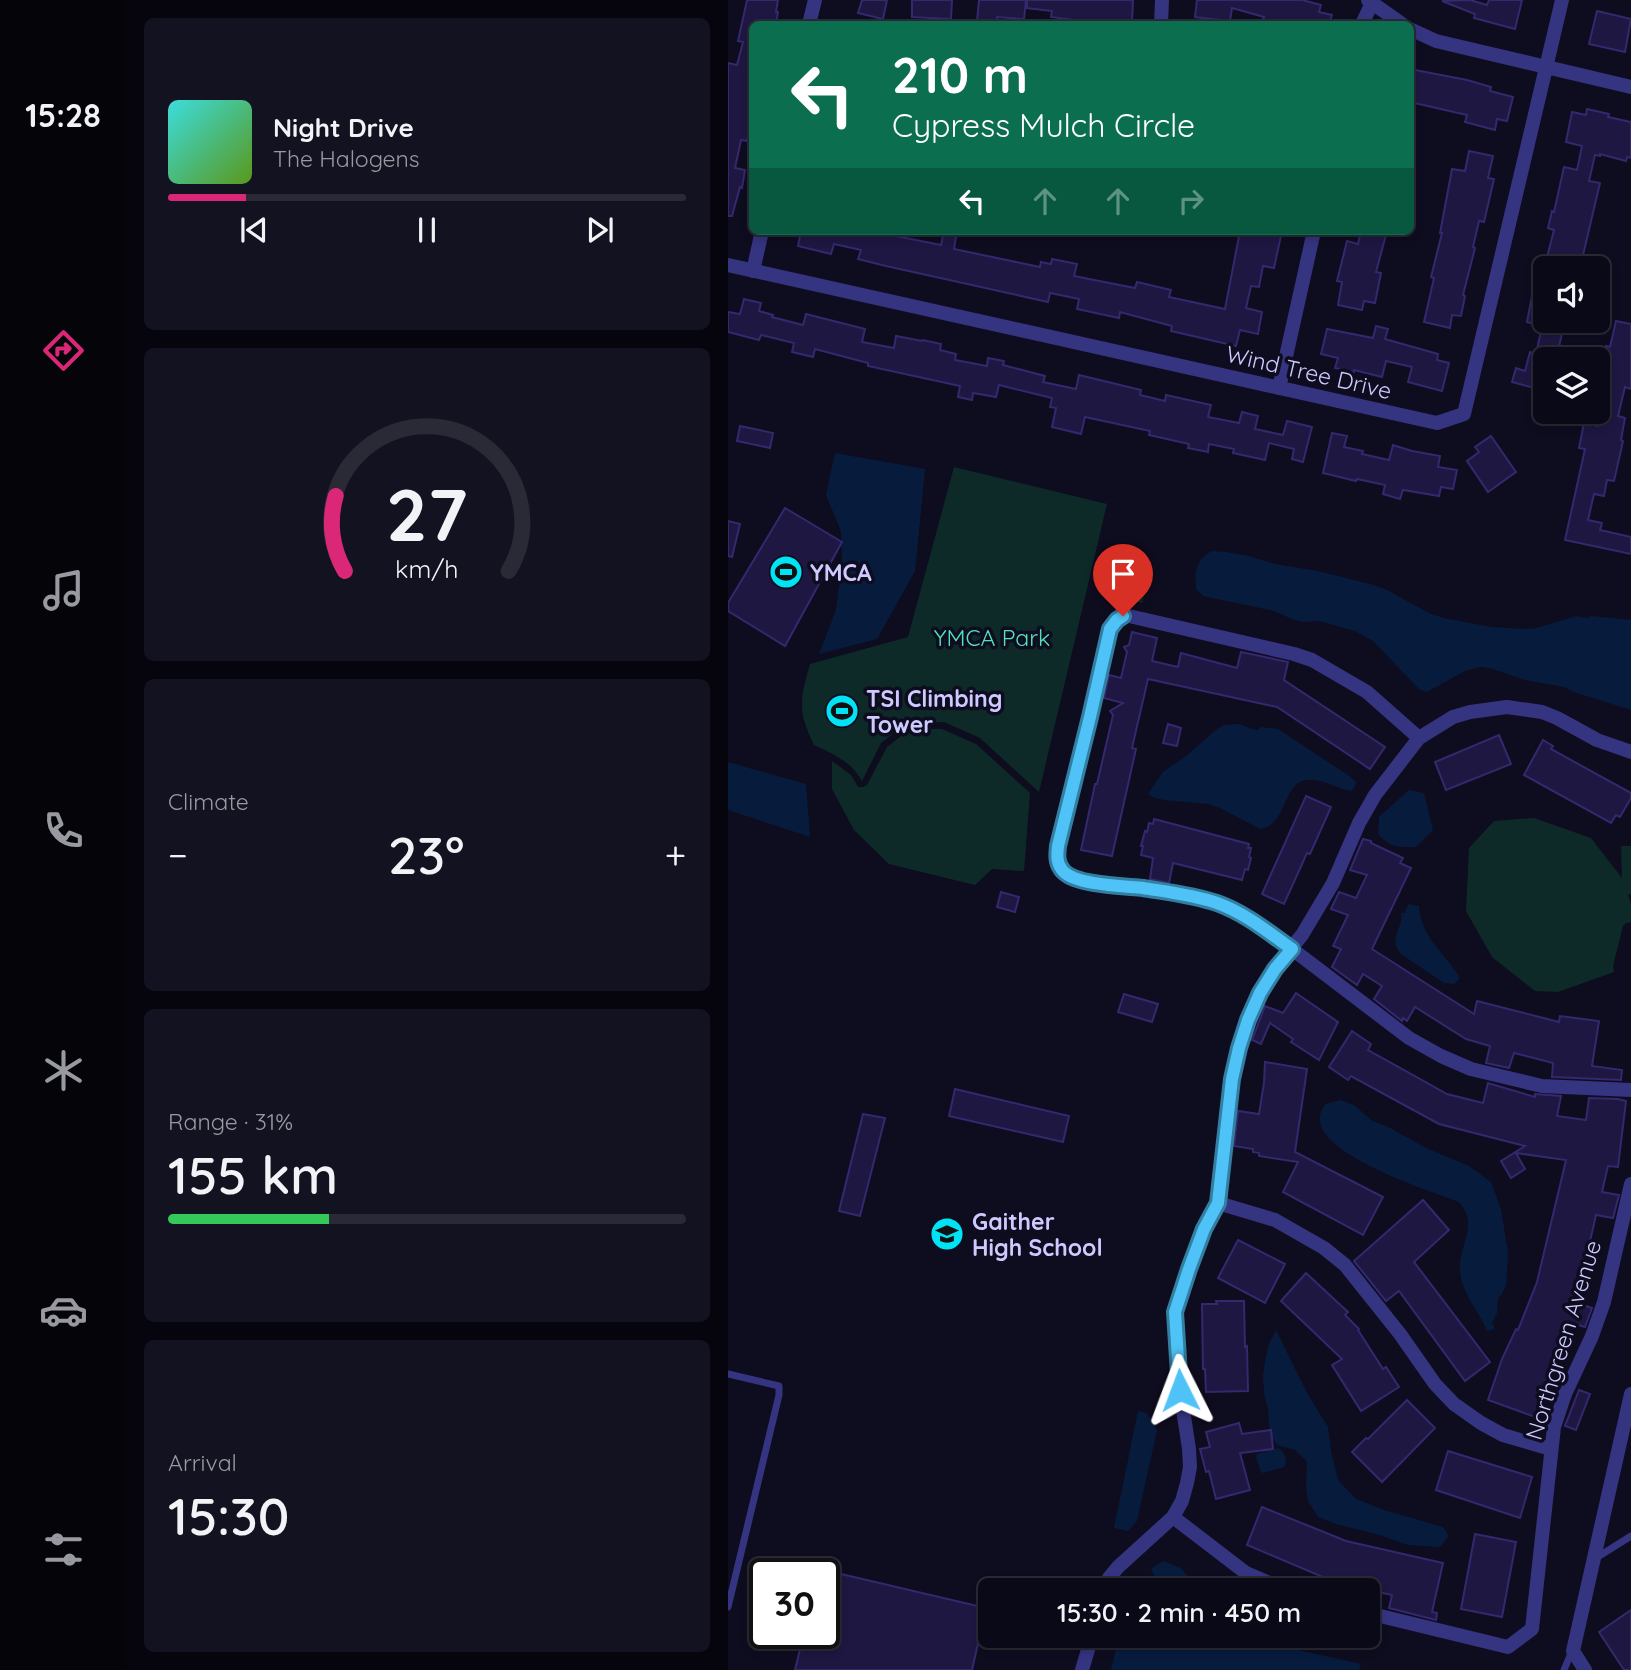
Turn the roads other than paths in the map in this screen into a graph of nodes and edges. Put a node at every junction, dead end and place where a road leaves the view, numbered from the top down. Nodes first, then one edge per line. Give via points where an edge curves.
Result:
1 (815, 0) edge
2 (1162, 0) edge
3 (1562, 0) edge
4 (1370, 1) edge
5 (810, 21) edge
6 (1161, 21) edge
7 (1363, 21) edge
8 (1398, 21) edge
9 (1414, 31) edge
10 (1546, 68) junction
11 (1631, 87) edge
12 (761, 235) edge
13 (1313, 235) edge
14 (728, 265) edge
15 (753, 271) junction
16 (1279, 388) junction
17 (1419, 738) junction
18 (1631, 752) edge
19 (1292, 949) junction
20 (1631, 1090) edge
21 (1631, 1184) edge
22 (1218, 1203) junction
23 (728, 1374) edge
24 (1631, 1394) edge
25 (1551, 1449) junction
26 (1174, 1517) junction
27 (1631, 1536) edge
28 (1593, 1560) junction
29 (1110, 1578) edge
30 (1258, 1578) edge
31 (728, 1607) edge
32 (1380, 1616) edge
33 (1088, 1648) edge
34 (1573, 1651) junction
35 (1082, 1670) edge
36 (1564, 1670) edge
37 (1585, 1670) edge

1 - 5 street
2 - 6 street
3 - 10 street, Wind Tree Drive
4 - 7 street
4 - 8 street
9 - 10 street via 1436,41
10 - 11 street
10 - 16 street, Wind Tree Drive via 1464,414 1437,423
12 - 15 street
13 - 16 street
14 - 15 street, Wind Tree Drive
15 - 16 street, Wind Tree Drive
17 - 18 street via 1470,712 1507,707 1542,712
17 - 19 street via 1375,795 1333,883
17 - 19 street via 1367,692 1303,657 1129,616 1110,629 1058,846 1057,859 1063,871 1090,882 1194,896 1218,904 1244,915
19 - 20 street via 1409,1038 1471,1069 1542,1086
19 - 22 street via 1260,993 1239,1048
21 - 25 street, Northgreen Avenue via 1604,1302 1565,1394
22 - 25 street via 1276,1220 1324,1248 1345,1265 1454,1404 1503,1435
22 - 26 street via 1200,1239 1175,1312 1190,1467
23 - 31 lane via 779,1386
24 - 28 street
25 - 32 street, Northgreen Avenue via 1532,1629 1508,1647
26 - 29 street
26 - 30 street
27 - 28 lane
28 - 34 street
33 - 35 street
34 - 36 lane
34 - 37 street

